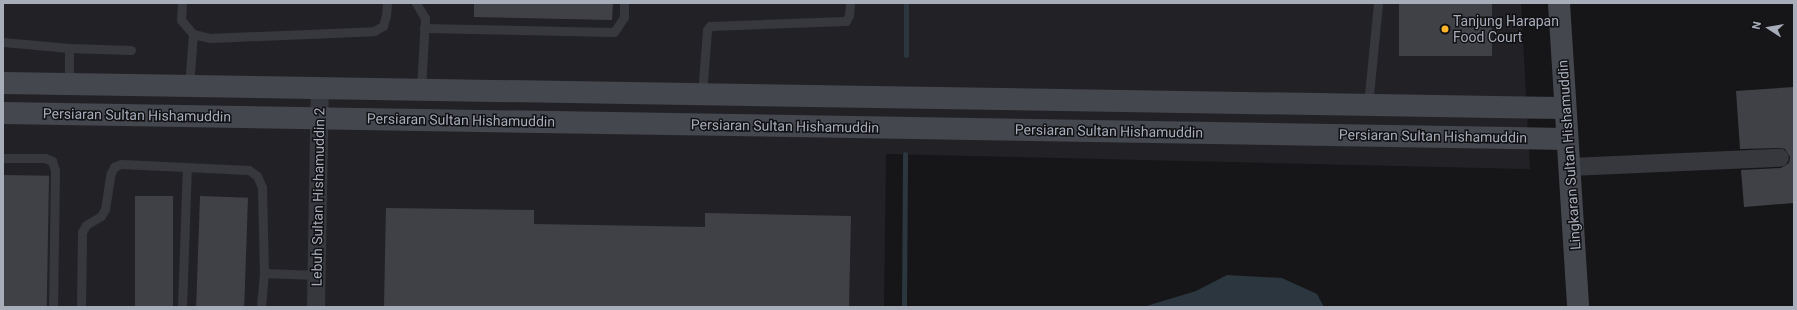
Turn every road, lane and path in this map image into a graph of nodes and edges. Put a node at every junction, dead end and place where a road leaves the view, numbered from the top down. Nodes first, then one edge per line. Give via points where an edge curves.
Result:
1 (182, 3) edge
2 (387, 3) edge
3 (416, 3) edge
4 (624, 3) edge
5 (850, 3) edge
6 (1378, 3) edge
7 (1559, 3) edge
8 (424, 28) junction
9 (193, 34) junction
10 (3, 42) edge
11 (69, 48) junction
12 (131, 50) dead end
13 (3, 83) edge
14 (69, 84) junction
15 (189, 86) junction
16 (320, 88) junction
17 (421, 90) junction
18 (702, 94) junction
19 (1204, 103) junction
20 (1368, 105) junction
21 (1565, 108) junction
22 (3, 113) edge
23 (318, 118) junction
24 (1205, 133) junction
25 (1567, 139) junction
26 (3, 158) edge
27 (1780, 158) dead end
28 (187, 167) junction
29 (1570, 167) junction
30 (264, 273) junction
31 (316, 275) junction
32 (54, 307) edge
33 (81, 307) edge
34 (182, 307) edge
35 (261, 307) edge
36 (316, 307) edge
37 (1578, 307) edge

1 - 9 lane via 182,20
2 - 9 lane via 383,26 374,31 210,38
3 - 8 lane via 425,18
4 - 8 lane via 624,17 614,32
5 - 18 lane via 846,21 710,26 707,30
6 - 20 lane
7 - 21 street, Lingkaran Sultan Hishamuddin
8 - 17 lane
9 - 15 lane
10 - 11 lane
11 - 12 lane
11 - 14 lane
13 - 14 street
14 - 15 street
15 - 16 street
16 - 17 street
16 - 23 street, Lebuh Sultan Hishamuddin 2
17 - 18 street
18 - 19 street
19 - 20 street
19 - 24 street
20 - 21 street
21 - 25 street, Lingkaran Sultan Hishamuddin
22 - 23 street, Persiaran Sultan Hishamuddin
23 - 24 street, Persiaran Sultan Hishamuddin
23 - 31 street, Lebuh Sultan Hishamuddin 2
24 - 25 street, Persiaran Sultan Hishamuddin
25 - 29 street, Lingkaran Sultan Hishamuddin
26 - 32 lane via 45,158 52,161 55,170
27 - 29 street
28 - 30 lane via 249,170 257,176 262,187
28 - 33 lane via 121,164 114,166 105,209 101,216 86,225 82,232
28 - 34 lane
29 - 37 street, Lingkaran Sultan Hishamuddin
30 - 31 lane
30 - 35 lane
31 - 36 street, Lebuh Sultan Hishamuddin 2

